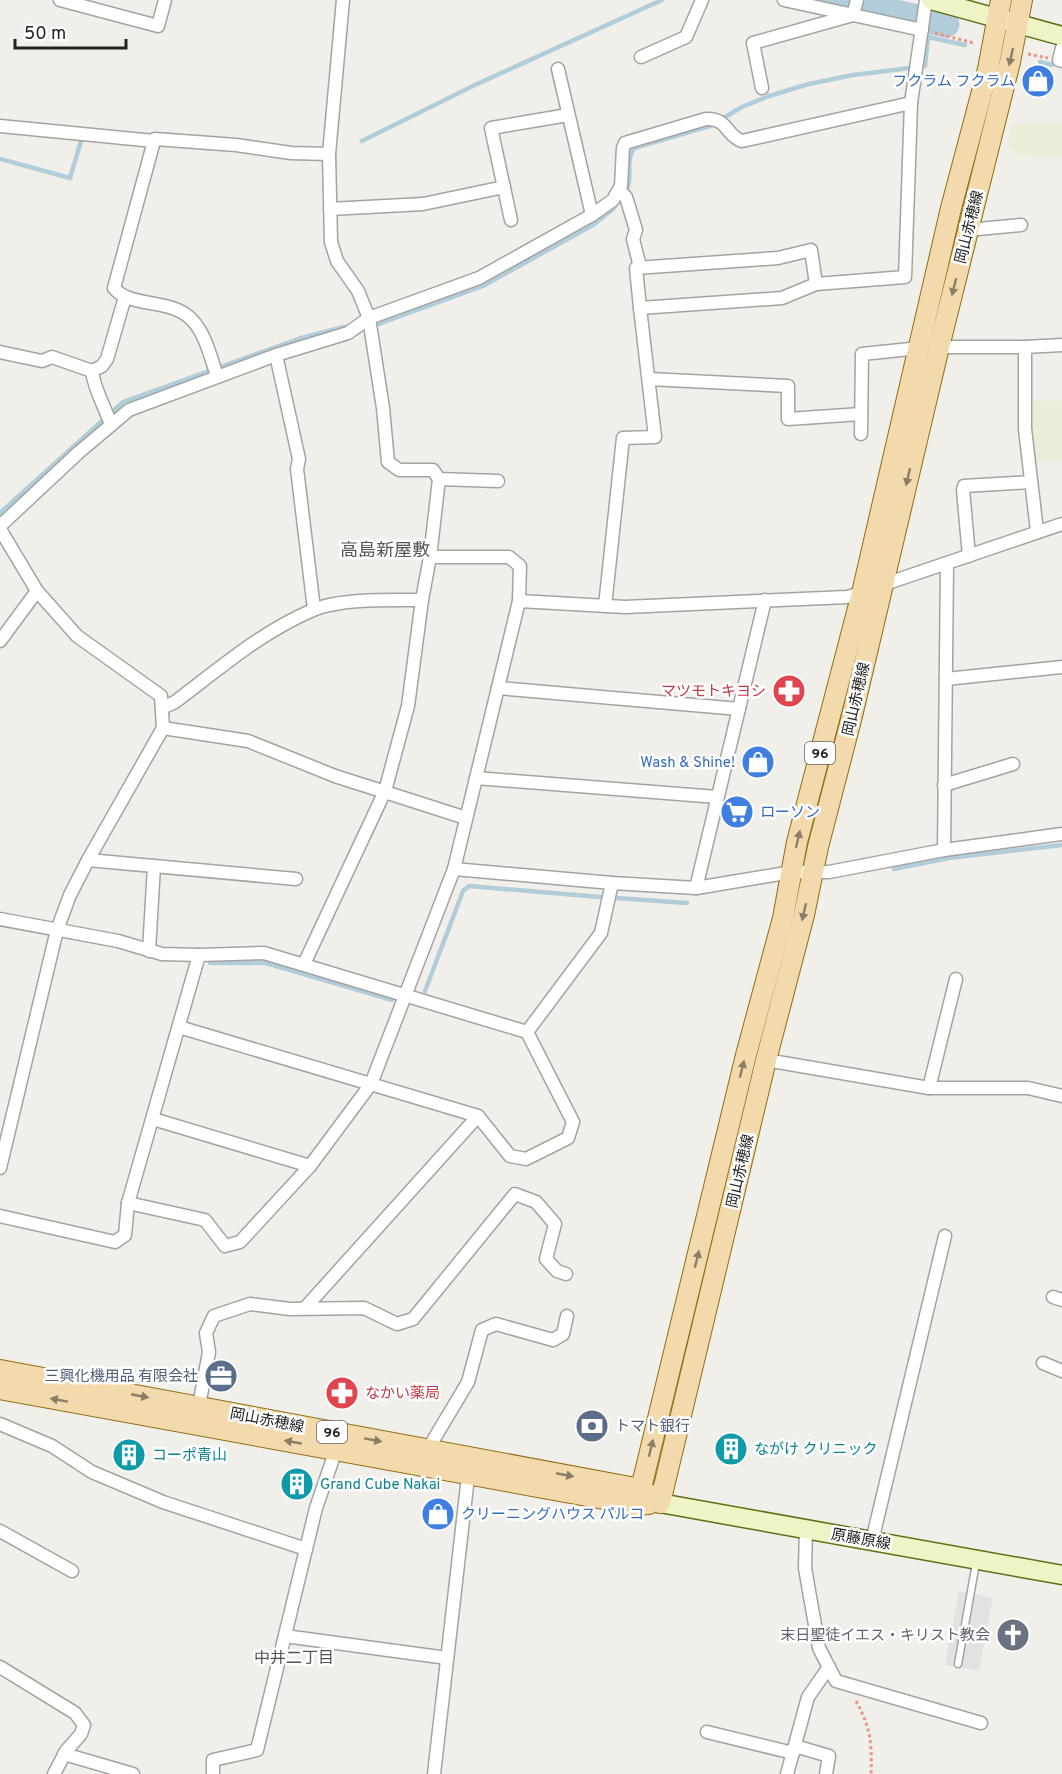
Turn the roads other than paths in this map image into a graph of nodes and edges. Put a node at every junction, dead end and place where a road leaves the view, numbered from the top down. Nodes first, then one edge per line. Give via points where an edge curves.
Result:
1 (60, 0) edge
2 (165, 0) edge
3 (343, 0) edge
4 (702, 0) edge
5 (784, 0) edge
6 (857, 0) edge
7 (1022, 0) edge
8 (936, 3) edge
9 (999, 9) edge
10 (853, 14) junction
11 (1018, 24) junction
12 (922, 27) junction
13 (1062, 36) edge
14 (641, 57) dead end
15 (558, 69) dead end
16 (762, 88) dead end
17 (911, 104) junction
18 (568, 115) junction
19 (0, 126) edge
20 (153, 141) junction
21 (329, 154) junction
22 (504, 188) junction
23 (623, 193) junction
24 (330, 209) junction
25 (592, 215) junction
26 (511, 220) dead end
27 (1021, 225) dead end
28 (968, 230) junction
29 (640, 267) junction
30 (816, 284) junction
31 (125, 297) junction
32 (640, 308) junction
33 (369, 318) junction
34 (1062, 343) edge
35 (1025, 347) junction
36 (930, 348) junction
37 (0, 352) edge
38 (276, 355) junction
39 (92, 370) junction
40 (215, 372) junction
41 (649, 379) junction
42 (861, 414) junction
43 (109, 419) junction
44 (861, 434) dead end
45 (439, 478) junction
46 (498, 481) dead end
47 (1031, 482) junction
48 (1062, 524) edge
49 (1, 531) edge
50 (1037, 531) junction
51 (969, 556) junction
52 (430, 557) junction
53 (947, 564) junction
54 (882, 585) junction
55 (37, 591) junction
56 (862, 592) junction
57 (422, 600) junction
58 (765, 600) junction
59 (519, 602) junction
60 (605, 606) junction
61 (314, 609) junction
62 (0, 641) edge
63 (1062, 667) edge
64 (946, 679) junction
65 (498, 688) junction
66 (162, 708) junction
67 (739, 709) junction
68 (163, 728) junction
69 (1013, 764) dead end
70 (476, 778) junction
71 (945, 785) junction
72 (385, 791) junction
73 (717, 797) junction
74 (466, 818) junction
75 (1062, 834) edge
76 (944, 850) junction
77 (88, 860) junction
78 (154, 866) junction
79 (454, 869) junction
80 (792, 872) junction
81 (813, 873) junction
82 (296, 879) dead end
83 (612, 883) junction
84 (696, 888) junction
85 (0, 919) edge
86 (57, 930) junction
87 (149, 951) junction
88 (199, 955) junction
89 (304, 964) junction
90 (956, 979) dead end
91 (407, 996) junction
92 (179, 1027) junction
93 (527, 1032) junction
94 (766, 1060) junction
95 (371, 1084) junction
96 (929, 1088) junction
97 (1062, 1096) edge
98 (478, 1116) junction
99 (153, 1119) junction
100 (310, 1166) junction
101 (0, 1168) edge
102 (128, 1203) junction
103 (0, 1216) edge
104 (945, 1236) dead end
105 (566, 1274) dead end
106 (305, 1308) junction
107 (567, 1316) dead end
108 (1043, 1363) dead end
109 (0, 1370) edge
110 (1062, 1371) edge
111 (0, 1389) edge
112 (197, 1416) junction
113 (0, 1425) edge
114 (339, 1442) junction
115 (428, 1449) junction
116 (469, 1466) junction
117 (639, 1497) junction
118 (660, 1503) junction
119 (806, 1529) junction
120 (0, 1530) edge
121 (872, 1541) junction
122 (306, 1550) junction
123 (977, 1560) junction
124 (72, 1571) dead end
125 (1062, 1575) edge
126 (285, 1636) junction
127 (447, 1658) junction
128 (958, 1664) dead end
129 (0, 1667) edge
130 (829, 1667) junction
131 (981, 1723) dead end
132 (707, 1732) dead end
133 (794, 1750) junction
134 (64, 1754) junction
135 (54, 1774) edge
136 (133, 1774) edge
137 (213, 1774) edge
138 (434, 1774) edge
139 (787, 1774) edge
140 (826, 1774) edge

1 - 2 street via 158,26
3 - 21 street
4 - 14 street via 686,37
5 - 10 street
6 - 10 street
7 - 11 main road, 岡山赤穂線 / 96
8 - 9 main road
8 - 12 street
9 - 11 main road
9 - 36 main road, 岡山赤穂線 / 96 via 988,69 951,208
10 - 12 street
10 - 16 street via 753,43
11 - 13 main road
11 -> 28 main road, 岡山赤穂線 / 96
12 - 17 street
15 - 18 street
17 - 23 street via 742,141 720,121 706,119 625,143
17 - 30 street via 905,277
18 - 22 street via 491,128
18 - 25 street
19 - 20 street
20 - 21 street
20 - 31 street via 114,288
21 - 24 street
22 - 24 street via 423,204
22 - 26 street
23 - 25 street
23 - 29 street via 636,230 633,239
24 - 33 street via 331,242 337,261 358,291
25 - 33 street via 479,278
27 - 28 street
28 -> 36 main road, 岡山赤穂線 / 96
29 - 30 street via 778,258 812,250
29 - 32 street via 636,268
30 - 32 street via 782,297
31 - 39 street via 111,351 102,366
31 - 40 street via 176,309 193,320
32 - 41 street
33 - 38 street via 348,333
33 - 45 street via 388,462 399,470 433,470
34 - 35 street
35 - 36 street
35 - 47 street via 1025,429
36 - 42 street via 862,354
36 -> 54 main road, 岡山赤穂線 / 96
36 - 56 main road, 岡山赤穂線 / 96
37 - 39 street via 42,361 52,357
38 - 40 street
38 - 61 street via 299,459
39 - 43 street
40 - 43 street
41 - 42 street via 788,386 788,419
41 - 60 street via 655,437 623,438
42 - 44 street
43 - 49 street
45 - 46 street
45 - 52 street
47 - 50 street
47 - 51 street via 964,486
48 - 50 street
49 - 55 street
50 - 51 street
51 - 53 street
52 - 57 street
52 - 59 street via 509,557 520,566
53 - 54 street
53 - 64 street
54 - 81 main road, 岡山赤穂線 / 96
55 - 62 street
55 - 66 street via 77,636 161,696
56 - 58 street via 847,597
80 -> 56 main road, 岡山赤穂線 / 96
57 - 61 street
57 - 72 street via 408,706
58 - 60 street
58 - 67 street
59 - 60 street
59 - 65 street
61 - 66 street via 249,645
63 - 64 street
64 - 71 street
65 - 67 street
65 - 70 street
66 - 68 street
67 - 73 street
68 - 72 street via 248,741 335,776
68 - 77 street
69 - 71 street
70 - 73 street
70 - 74 street
71 - 76 street
72 - 74 street
72 - 89 street
73 - 84 street
74 - 79 street
75 - 76 street
76 - 81 street
77 - 78 street
77 - 86 street
78 - 82 street
78 - 87 street
79 - 83 street
79 - 91 street
80 - 81 street
80 - 84 street
117 -> 80 main road, 岡山赤穂線 / 96
81 -> 94 main road, 岡山赤穂線 / 96
83 - 84 street
83 - 93 street via 601,933
85 - 86 street
86 - 87 street
86 - 101 street
87 - 88 street
88 - 89 street via 264,953
88 - 92 street
89 - 91 street
90 - 96 street
91 - 93 street
91 - 95 street
92 - 95 street
92 - 99 street
93 - 98 street via 573,1122 568,1138 526,1159 510,1156
94 - 96 street
94 - 118 main road, 岡山赤穂線 / 96
95 - 98 street
95 - 100 street
96 - 97 street via 1028,1088
98 - 106 street
99 - 100 street
99 - 102 street
100 - 102 street via 240,1242 225,1246 205,1220
102 - 103 street via 126,1235 116,1242
104 - 121 street
105 - 106 street via 557,1271 546,1258 555,1224 536,1203 515,1194 413,1319 397,1324 364,1308
106 - 112 street via 290,1310 250,1304 214,1316 206,1333 209,1352
107 - 115 street via 563,1334 553,1340 496,1324 482,1330 468,1382
108 - 110 street
109 -> 112 main road, 岡山赤穂線 / 96
112 -> 111 main road, 岡山赤穂線 / 96
112 - 114 main road, 岡山赤穂線 / 96
113 - 122 street via 52,1446 92,1472 163,1502
114 -> 115 main road, 岡山赤穂線 / 96
114 - 116 main road, 岡山赤穂線 / 96
114 - 122 street
115 - 116 main road, 岡山赤穂線 / 96
116 - 117 main road, 岡山赤穂線 / 96
116 - 127 street
117 - 118 main road, 岡山赤穂線 / 96
118 - 119 main road, 原藤原線
119 - 121 main road, 原藤原線
119 - 130 street via 806,1568 819,1648
120 - 124 street
121 - 123 main road, 原藤原線
122 - 126 street
123 - 125 main road, 原藤原線
123 - 128 lane
126 - 127 street
126 - 137 street via 257,1750 213,1760
127 - 138 street
129 - 134 street via 75,1713 84,1725
130 - 131 street via 836,1681
130 - 133 street via 808,1697
132 - 133 street
133 - 139 street
133 - 140 street via 829,1756
134 - 135 street
134 - 136 street

